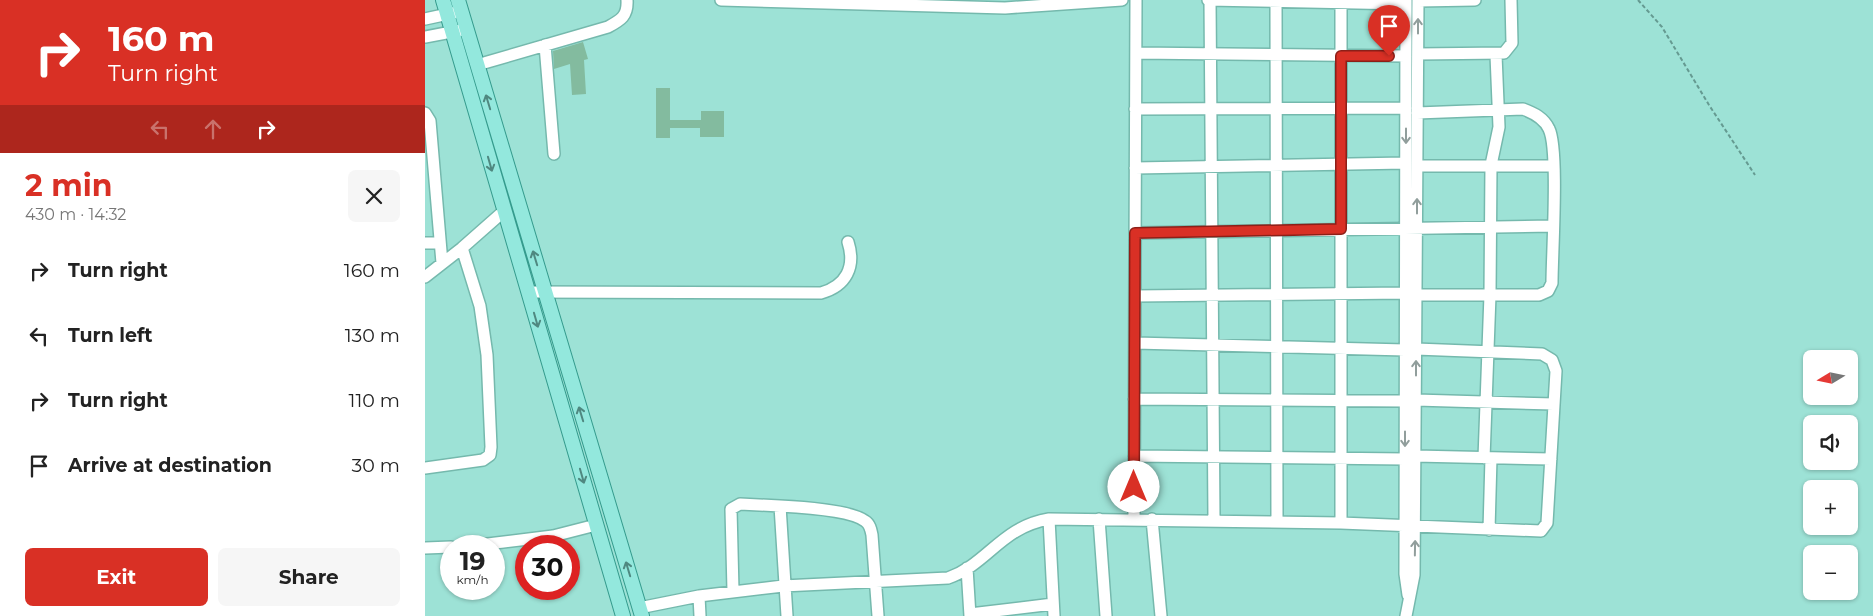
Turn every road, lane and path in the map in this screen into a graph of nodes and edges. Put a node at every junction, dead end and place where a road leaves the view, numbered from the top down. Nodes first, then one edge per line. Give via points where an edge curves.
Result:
1 (443, 0) edge
2 (627, 0) edge
3 (721, 0) edge
4 (731, 0) edge
5 (1121, 0) edge
6 (1136, 0) edge
7 (1209, 0) edge
8 (1418, 0) edge
9 (1475, 0) edge
10 (1511, 0) edge
11 (1638, 0) edge
12 (809, 1) edge
13 (1277, 1) edge
14 (1341, 1) edge
15 (878, 2) edge
16 (1406, 2) edge
17 (936, 3) edge
18 (1067, 3) edge
19 (1005, 4) edge
20 (460, 6) edge
21 (447, 14) junction
22 (425, 19) edge
23 (467, 29) junction
24 (453, 33) junction
25 (425, 37) edge
26 (545, 45) junction
27 (1136, 53) junction
28 (1211, 54) junction
29 (1418, 54) junction
30 (1276, 55) junction
31 (1496, 55) junction
32 (1341, 56) junction
33 (1406, 56) junction
34 (477, 66) junction
35 (1341, 108) junction
36 (1406, 108) junction
37 (1211, 109) junction
38 (1277, 109) junction
39 (1498, 109) junction
40 (1135, 110) junction
41 (425, 113) edge
42 (1417, 113) junction
43 (554, 154) dead end
44 (1341, 164) junction
45 (1411, 164) junction
46 (1491, 165) junction
47 (1277, 166) junction
48 (1553, 166) junction
49 (1211, 167) junction
50 (1135, 168) junction
51 (1755, 175) dead end
52 (430, 181) edge
53 (504, 211) junction
54 (1490, 226) junction
55 (1552, 226) junction
56 (1411, 227) junction
57 (1341, 229) junction
58 (1277, 230) junction
59 (1212, 232) junction
60 (1135, 233) junction
61 (439, 242) junction
62 (848, 242) dead end
63 (425, 243) edge
64 (462, 248) junction
65 (442, 263) junction
66 (425, 277) edge
67 (528, 292) junction
68 (545, 292) junction
69 (1277, 294) junction
70 (1341, 294) junction
71 (1411, 294) junction
72 (1213, 295) junction
73 (1490, 295) junction
74 (1135, 296) junction
75 (1135, 343) junction
76 (1213, 345) junction
77 (1277, 347) junction
78 (1341, 348) junction
79 (1411, 350) junction
80 (1487, 352) junction
81 (1134, 399) junction
82 (1213, 399) junction
83 (1277, 400) junction
84 (1341, 400) junction
85 (1410, 400) junction
86 (1485, 402) junction
87 (1554, 404) junction
88 (1134, 456) junction
89 (1214, 456) junction
90 (1277, 457) junction
91 (1341, 458) junction
92 (1410, 458) junction
93 (1487, 458) junction
94 (1551, 459) junction
95 (425, 468) edge
96 (780, 506) junction
97 (1049, 519) junction
98 (1099, 519) junction
99 (1134, 519) junction
100 (1152, 519) junction
101 (1214, 520) junction
102 (1277, 521) junction
103 (1341, 522) junction
104 (596, 525) junction
105 (1410, 525) junction
106 (1489, 530) junction
107 (505, 542) edge
108 (440, 547) edge
109 (425, 548) edge
110 (967, 568) junction
111 (876, 582) junction
112 (783, 586) junction
113 (733, 591) junction
114 (699, 596) junction
115 (1053, 604) junction
116 (640, 612) edge
117 (970, 615) edge
118 (623, 616) edge
119 (700, 616) edge
120 (787, 616) edge
121 (878, 616) edge
122 (1054, 616) edge
123 (1106, 616) edge
124 (1161, 616) edge
125 (1406, 616) edge

1 - 21 main road
2 - 26 street via 627,11 619,21
3 - 4 street
4 - 12 street
5 - 18 street
6 - 27 street
7 - 13 street
7 - 28 street
8 - 9 street
29 -> 8 street
10 - 31 street via 1511,47
11 - 51 path via 1662,26 1698,89
12 - 15 street
13 - 14 street
13 - 30 street
14 - 16 street
14 - 32 street
15 - 17 street
16 - 33 street
17 - 19 street
18 - 19 street
20 - 21 street
20 - 23 main road
21 - 22 street
21 - 24 main road
23 - 24 street
23 - 34 main road
24 - 25 street
24 -> 53 main road
26 - 34 street
26 - 43 street
27 - 28 street
27 - 40 street
28 - 30 street
28 - 37 street
29 - 31 street
29 - 42 street
30 - 32 street
30 - 38 street
31 - 39 street
32 - 33 street
32 - 35 street
33 - 36 street
68 -> 34 main road
35 - 36 street
35 - 38 street
35 - 44 street
36 -> 45 street
37 - 38 street
37 - 40 street
37 - 49 street
38 - 47 street
39 - 42 street
39 - 46 street via 1499,127
39 - 48 street via 1523,109 1542,120 1553,139
40 - 50 street
41 - 52 street via 429,121
42 - 45 street
44 - 45 street
44 - 47 street
44 - 57 street
45 - 46 street
45 - 56 street
46 - 48 street
46 - 54 street
47 - 49 street
47 - 58 street
48 - 55 street
49 - 50 street
49 - 59 street
50 - 60 street
52 - 61 street
53 - 64 street
53 - 67 main road
54 - 55 street
54 - 56 street
54 - 73 street
55 - 73 street via 1552,283 1548,291 1539,295
56 - 57 street
56 - 71 street
57 - 58 street
57 - 70 street
58 - 59 street
58 - 69 street
59 - 60 street
59 - 72 street
60 - 74 street
61 - 63 street
61 - 65 street
62 - 68 street via 851,264 847,275 841,284 821,293
64 - 65 street
64 - 95 street via 480,306 487,355 490,455 483,460
65 - 66 street
67 - 68 street
67 -> 104 main road
116 -> 68 main road
69 - 70 street
69 - 72 street
69 - 77 street
70 - 71 street
70 - 78 street
71 - 73 street
71 - 79 street
72 - 74 street
72 - 76 street
73 - 80 street
74 - 75 street
75 - 76 street
75 - 81 street
76 - 77 street
76 - 82 street
77 - 78 street
77 - 83 street
78 - 79 street
78 - 84 street
79 - 80 street
79 - 85 street
80 - 86 street
80 - 87 street via 1548,356 1557,371
81 - 82 street
81 - 88 street
82 - 83 street
82 - 89 street
83 - 84 street
83 - 90 street
84 - 85 street
84 - 91 street
85 - 86 street
85 - 92 street
86 - 87 street
86 - 93 street
87 - 94 street
88 - 89 street
88 - 99 street
89 - 90 street
89 - 101 street
90 - 91 street
90 - 102 street
91 - 92 street
91 - 103 street
92 - 93 street
92 - 105 street
93 - 94 street
93 - 106 street
94 - 106 street via 1544,529 1534,533
96 - 111 street via 816,509 865,520 872,535
96 - 112 street
96 - 113 street via 740,504 731,509
97 - 98 street
97 - 110 street via 1015,530
97 - 115 street
98 - 99 street
98 - 123 street
99 - 100 street
100 - 101 street
100 - 124 street
101 - 102 street
102 - 103 street
103 - 105 street
104 - 107 street
104 - 118 main road
105 - 106 street
105 - 125 street via 1405,574 1409,596
108 - 109 street
110 - 111 street via 948,578
110 - 117 street
111 - 112 street
111 - 121 street
112 - 113 street
112 - 120 street
113 - 114 street
114 - 116 street
114 - 119 street
115 - 117 street
115 - 122 street

